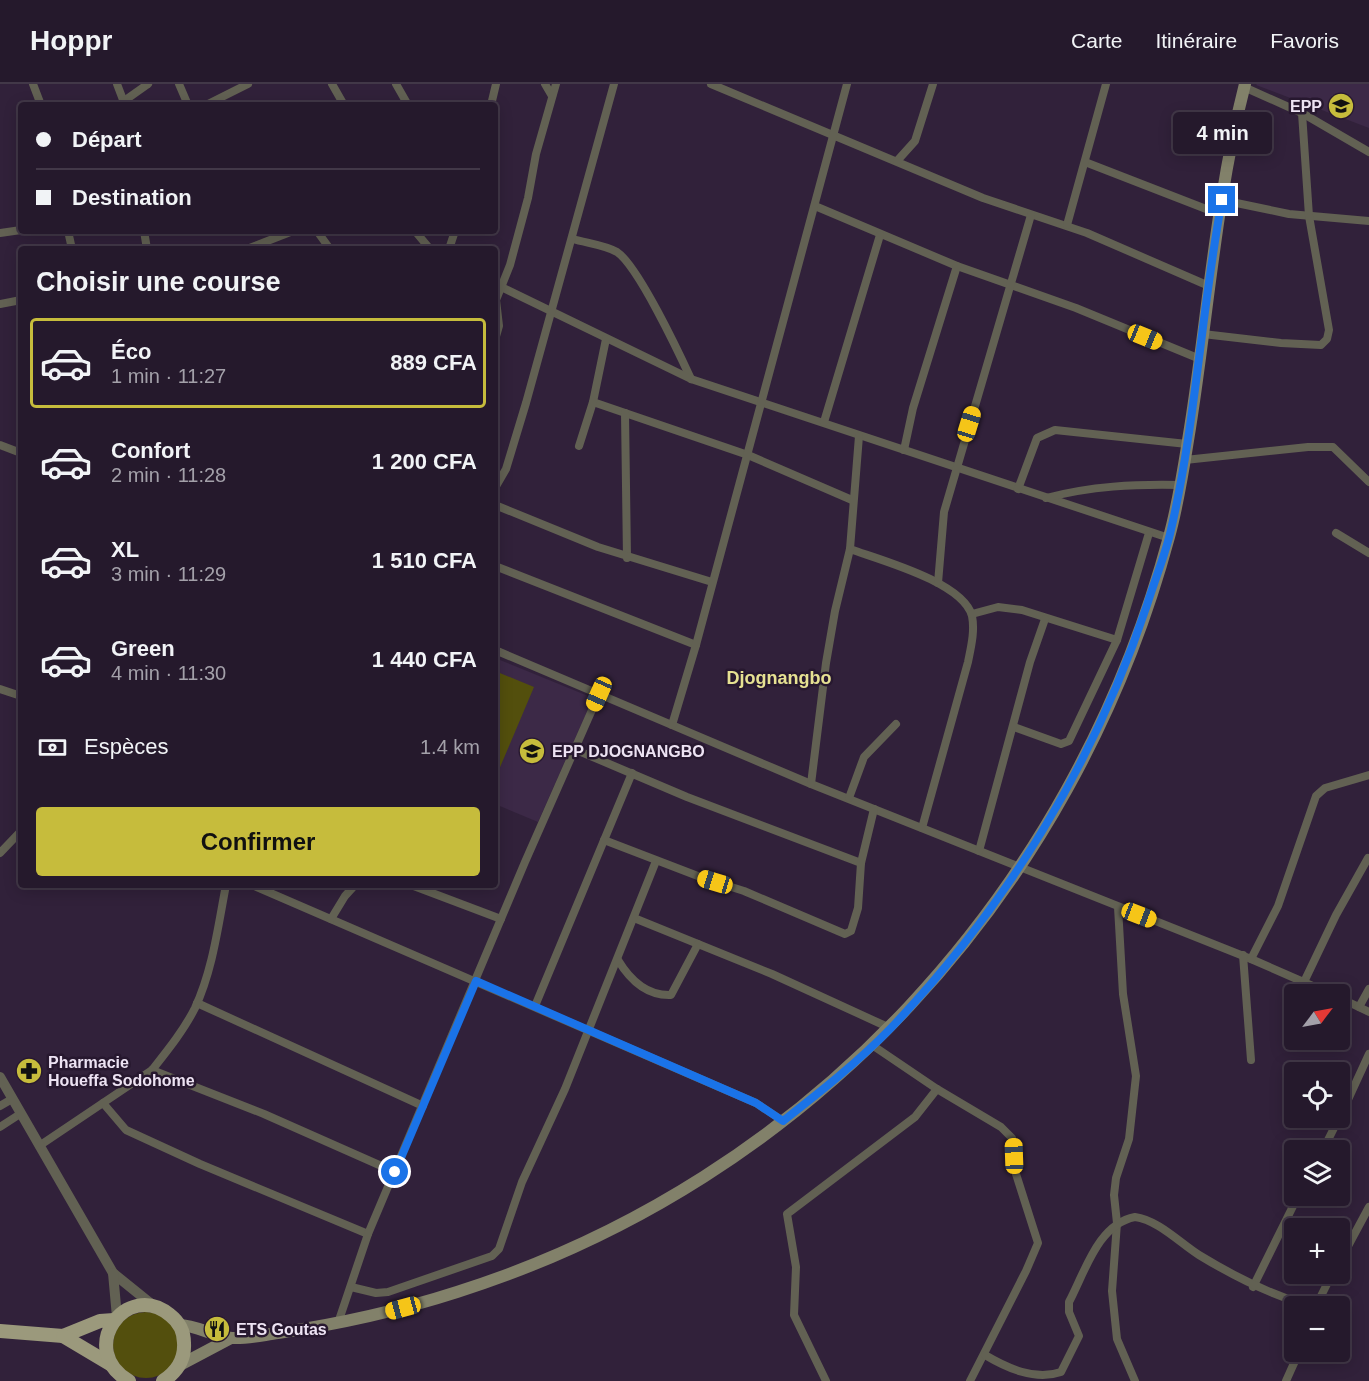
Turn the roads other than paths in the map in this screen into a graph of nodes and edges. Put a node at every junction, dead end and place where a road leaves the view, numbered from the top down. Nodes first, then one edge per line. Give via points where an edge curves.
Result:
1 (33, 84) edge
2 (117, 84) edge
3 (147, 84) edge
4 (179, 84) edge
5 (248, 84) edge
6 (332, 84) edge
7 (396, 84) edge
8 (496, 84) edge
9 (545, 84) edge
10 (556, 84) edge
11 (614, 84) edge
12 (711, 84) edge
13 (847, 84) edge
14 (933, 84) edge
15 (1106, 84) edge
16 (1244, 86) edge
17 (731, 88) edge
18 (552, 96) junction
19 (40, 102) edge
20 (124, 102) edge
21 (125, 102) edge
22 (187, 102) edge
23 (212, 102) edge
24 (342, 102) edge
25 (406, 102) edge
26 (492, 102) edge
27 (1302, 114) junction
28 (834, 134) junction
29 (1369, 152) edge
30 (897, 161) junction
31 (1085, 162) junction
32 (1222, 200) junction
33 (815, 206) junction
34 (1219, 214) junction
35 (1031, 215) junction
36 (1309, 216) junction
37 (1369, 221) edge
38 (1067, 225) junction
39 (18, 230) edge
40 (0, 233) edge
41 (286, 234) edge
42 (418, 234) edge
43 (880, 235) junction
44 (573, 239) junction
45 (256, 246) edge
46 (428, 246) edge
47 (957, 266) junction
48 (1010, 284) junction
49 (499, 286) edge
50 (1209, 286) junction
51 (18, 301) edge
52 (0, 304) edge
53 (553, 312) junction
54 (1203, 334) junction
55 (606, 339) junction
56 (1200, 359) junction
57 (691, 379) junction
58 (592, 402) junction
59 (761, 402) junction
60 (626, 413) junction
61 (824, 422) junction
62 (859, 436) junction
63 (1187, 444) junction
64 (0, 445) edge
65 (579, 446) dead end
66 (904, 450) junction
67 (18, 452) edge
68 (748, 455) junction
69 (1185, 460) junction
70 (956, 468) junction
71 (1369, 482) edge
72 (498, 483) edge
73 (1180, 485) junction
74 (1018, 489) junction
75 (1046, 498) junction
76 (852, 500) junction
77 (498, 506) edge
78 (1149, 533) junction
79 (1336, 533) dead end
80 (1169, 538) junction
81 (850, 549) junction
82 (1369, 553) edge
83 (627, 558) junction
84 (498, 567) edge
85 (712, 582) junction
86 (938, 583) junction
87 (972, 614) junction
88 (1045, 619) junction
89 (1117, 640) junction
90 (696, 645) junction
91 (498, 651) edge
92 (0, 689) edge
93 (599, 694) junction
94 (18, 695) edge
95 (896, 724) dead end
96 (672, 725) junction
97 (1014, 727) junction
98 (574, 749) junction
99 (632, 773) junction
100 (1369, 775) edge
101 (812, 784) junction
102 (849, 798) junction
103 (874, 809) junction
104 (922, 828) junction
105 (18, 834) edge
106 (604, 840) junction
107 (10, 843) junction
108 (18, 845) edge
109 (979, 851) junction
110 (0, 853) edge
111 (1368, 858) edge
112 (656, 861) junction
113 (861, 863) junction
114 (1020, 867) junction
115 (225, 888) edge
116 (259, 888) edge
117 (352, 888) edge
118 (419, 888) edge
119 (1118, 907) junction
120 (634, 918) junction
121 (331, 919) junction
122 (501, 919) junction
123 (698, 944) junction
124 (1247, 957) junction
125 (618, 960) junction
126 (476, 981) junction
127 (1304, 982) junction
128 (1308, 984) edge
129 (1369, 988) edge
130 (197, 1003) junction
131 (1350, 1003) edge
132 (535, 1006) junction
133 (1359, 1007) junction
134 (1369, 1012) edge
135 (890, 1028) junction
136 (588, 1029) junction
137 (872, 1045) junction
138 (1369, 1054) edge
139 (1251, 1060) dead end
140 (152, 1070) junction
141 (0, 1077) edge
142 (937, 1089) junction
143 (1350, 1094) edge
144 (12, 1098) junction
145 (103, 1104) junction
146 (0, 1106) edge
147 (423, 1106) junction
148 (20, 1114) junction
149 (783, 1121) junction
150 (0, 1127) edge
151 (39, 1146) junction
152 (395, 1172) junction
153 (1293, 1206) edge
154 (1369, 1207) edge
155 (1117, 1223) junction
156 (368, 1234) junction
157 (1350, 1242) edge
158 (113, 1273) junction
159 (351, 1287) junction
160 (1253, 1287) junction
161 (1284, 1298) edge
162 (155, 1307) junction
163 (115, 1318) junction
164 (338, 1323) junction
165 (179, 1325) junction
166 (0, 1330) edge
167 (63, 1336) junction
168 (231, 1338) junction
169 (985, 1355) junction
170 (1295, 1362) edge
171 (110, 1364) junction
172 (180, 1371) edge
173 (129, 1381) edge
174 (163, 1381) edge
175 (826, 1381) edge
176 (970, 1381) edge
177 (1135, 1381) edge
178 (1286, 1381) edge

1 - 19 street
2 - 20 street
3 - 21 street
4 - 22 street
5 - 23 street
6 - 24 street
7 - 25 street
8 - 26 street
9 - 18 street
10 - 18 street
11 - 44 street
12 - 17 street
13 - 28 street
14 - 30 street via 915,141
15 - 31 street
16 - 27 street
16 - 32 main road
17 - 28 street
18 - 49 street via 528,198
27 - 29 street
27 - 36 street
28 - 30 street
28 - 33 street
30 - 35 street
31 - 34 street
31 - 38 street
32 - 34 main road
32 - 36 street
33 - 43 street
33 - 59 street
34 - 50 main road
35 - 38 street
35 - 48 street
36 - 37 street
36 - 54 street via 1328,339 1321,345
38 - 50 street
39 - 40 street
41 - 45 street
42 - 46 street
43 - 47 street
43 - 61 street
44 - 53 street
44 - 57 street via 615,251 624,260 654,307
47 - 48 street
47 - 66 street
48 - 56 street
48 - 70 street
49 - 53 street
50 - 54 main road
51 - 52 street
53 - 55 street
53 - 72 street via 506,469
54 - 56 main road
55 - 57 street
55 - 58 street
56 - 63 main road
57 - 59 street
58 - 60 street
58 - 65 street
59 - 61 street
59 - 68 street
60 - 68 street
60 - 83 street
61 - 62 street
62 - 66 street
62 - 76 street
63 - 69 main road
63 - 74 street via 1055,430 1037,438
64 - 67 street
66 - 70 street
68 - 76 street
68 - 85 street
69 - 71 street via 1333,447
69 - 73 main road
70 - 74 street
70 - 86 street via 944,512
73 - 75 street via 1132,484
73 - 80 main road
74 - 75 street
75 - 78 street
76 - 81 street
77 - 83 street
78 - 80 street
78 - 89 street
79 - 82 street
80 - 114 main road via 1132,646 1096,731
81 - 86 street
81 - 101 street via 826,663
83 - 85 street
84 - 90 street
85 - 90 street
86 - 87 street via 954,592
87 - 88 street via 998,607
87 - 104 street via 968,662
88 - 89 street
88 - 97 street
89 - 97 street via 1070,741 1061,744
90 - 96 street
91 - 93 street
92 - 94 street
93 - 96 street
93 - 98 street
95 - 102 street via 864,757
96 - 101 street
97 - 109 street
98 - 99 street
98 - 122 street
99 - 106 street
99 - 113 street
100 - 124 street via 1324,788 1316,796 1278,906
101 - 102 street
102 - 103 street
103 - 104 street
103 - 113 street
104 - 109 street
105 - 107 street
106 - 112 street
106 - 132 street
107 - 108 street
107 - 110 street
109 - 114 street
111 - 127 street
112 - 113 street via 744,891 845,934 851,931 856,919
112 - 120 street
114 - 119 street
114 - 135 main road via 965,944
115 - 130 street via 211,965
116 - 121 street
117 - 121 street
118 - 122 street
119 - 124 street
119 - 155 street via 1123,994 1136,1076 1129,1139 1116,1178
120 - 123 street
120 - 125 street
121 - 126 street
122 - 126 street
123 - 125 street via 671,995 639,987
123 - 135 street
124 - 127 street
124 - 139 street
125 - 136 street
126 - 132 street
126 - 147 street
127 - 128 street
129 - 133 street
130 - 140 street
130 - 147 street
131 - 133 street
132 - 136 street
133 - 134 street
135 - 137 main road
136 - 149 street via 756,1103
136 - 159 street via 522,1182 496,1254 388,1292
137 - 142 street
137 - 149 main road
138 - 143 street
140 - 145 street
140 - 152 street
141 - 144 street
142 - 169 street via 1010,1135 1016,1174 1037,1239 1026,1271
142 - 175 street via 915,1117 787,1214 796,1267 794,1315
144 - 146 street
144 - 148 street
145 - 151 street
145 - 156 street via 126,1130
147 - 152 street
148 - 150 street
148 - 151 street
149 - 164 main road via 681,1192 566,1252 424,1303
151 - 158 street
152 - 156 street
153 - 160 street
154 - 157 street
155 - 160 street via 1139,1217
155 - 169 street via 1100,1242 1069,1302 1079,1336 1060,1372 1042,1379 1018,1374
155 - 177 street via 1113,1321
156 - 159 street
158 - 162 street
158 - 163 street
159 - 164 street
160 - 161 street
162 - 163 main road via 130,1308
162 - 165 main road
163 - 167 main road
163 - 171 main road via 105,1349
164 - 168 main road
165 - 168 main road
165 - 172 main road via 184,1338
166 - 167 main road
167 - 171 main road
168 - 172 main road
169 - 176 street
170 - 178 street
171 - 173 main road
172 - 174 main road

